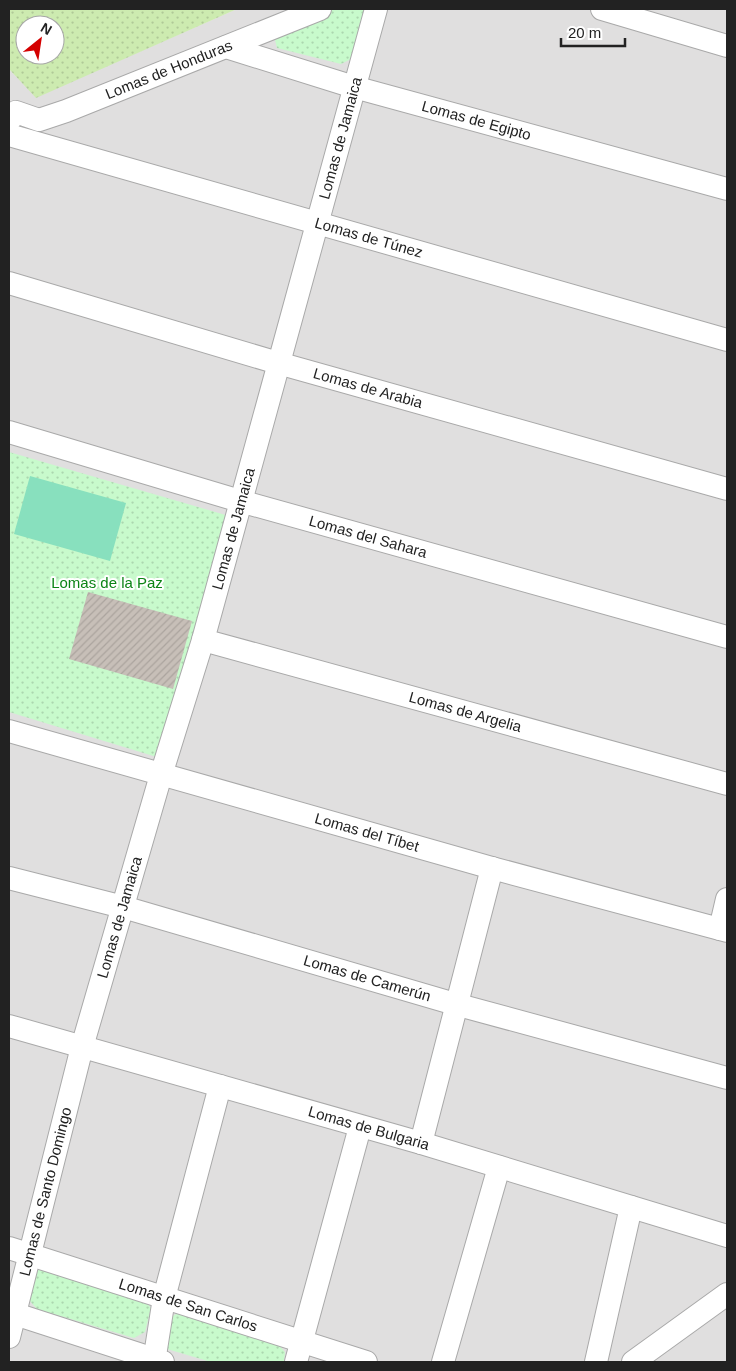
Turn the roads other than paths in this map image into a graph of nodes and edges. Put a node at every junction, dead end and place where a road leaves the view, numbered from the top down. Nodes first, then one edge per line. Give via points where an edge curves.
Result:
1 (320, 9) edge
2 (376, 9) edge
3 (602, 9) edge
4 (727, 46) edge
5 (226, 47) junction
6 (354, 87) junction
7 (11, 113) edge
8 (9, 135) edge
9 (727, 189) edge
10 (318, 224) junction
11 (9, 283) edge
12 (727, 340) edge
13 (278, 363) junction
14 (9, 432) edge
15 (727, 489) edge
16 (240, 501) junction
17 (727, 637) edge
18 (203, 640) junction
19 (9, 731) edge
20 (161, 775) junction
21 (727, 784) edge
22 (492, 868) junction
23 (9, 878) edge
24 (727, 899) edge
25 (123, 907) junction
26 (724, 930) edge
27 (455, 1004) junction
28 (9, 1026) edge
29 (82, 1047) junction
30 (727, 1078) edge
31 (220, 1086) junction
32 (360, 1127) junction
33 (421, 1143) junction
34 (499, 1167) junction
35 (631, 1207) junction
36 (727, 1236) edge
37 (19, 1251) edge
38 (727, 1294) edge
39 (164, 1298) junction
40 (12, 1313) edge
41 (9, 1337) edge
42 (298, 1352) edge
43 (157, 1361) edge
44 (366, 1362) edge
45 (443, 1362) edge
46 (596, 1362) edge
47 (632, 1362) edge

1 - 5 street, Lomas de Honduras
2 - 6 street, Lomas de Jamaica
3 - 4 street
5 - 6 street, Lomas de Egipto
5 - 7 street, Lomas de Honduras via 39,120
6 - 9 street, Lomas de Egipto
6 - 10 street, Lomas de Jamaica
8 - 10 street, Lomas de Túnez
10 - 12 street, Lomas de Túnez
10 - 13 street, Lomas de Jamaica
11 - 13 street, Lomas de Arabia
13 - 15 street, Lomas de Arabia
13 - 16 street, Lomas de Jamaica
14 - 16 street, Lomas del Sahara
16 - 17 street, Lomas del Sahara
16 - 18 street, Lomas de Jamaica
18 - 20 street, Lomas de Jamaica
18 - 21 street, Lomas de Argelia
19 - 20 street, Lomas del Tíbet
20 - 22 street, Lomas del Tíbet
20 - 25 street, Lomas de Jamaica
22 - 26 street, Lomas del Tíbet
22 - 27 street
23 - 25 street, Lomas de Camerún
24 - 26 street
25 - 27 street, Lomas de Camerún
25 - 29 street, Lomas de Jamaica
27 - 30 street, Lomas de Camerún
27 - 33 street
28 - 29 street, Lomas de Bulgaria
29 - 31 street, Lomas de Bulgaria
29 - 37 street, Lomas de Santo Domingo
31 - 32 street, Lomas de Bulgaria
31 - 39 street
32 - 33 street, Lomas de Bulgaria
32 - 42 street
33 - 34 street, Lomas de Bulgaria
34 - 35 street, Lomas de Bulgaria
34 - 45 street
35 - 36 street, Lomas de Bulgaria
35 - 46 street
37 - 39 street, Lomas de San Carlos
37 - 40 street, Lomas de Santo Domingo
38 - 47 street
39 - 42 street, Lomas de San Carlos
39 - 43 street
40 - 41 street, Lomas de Santo Domingo
40 - 43 street
42 - 44 street, Lomas de San Carlos

